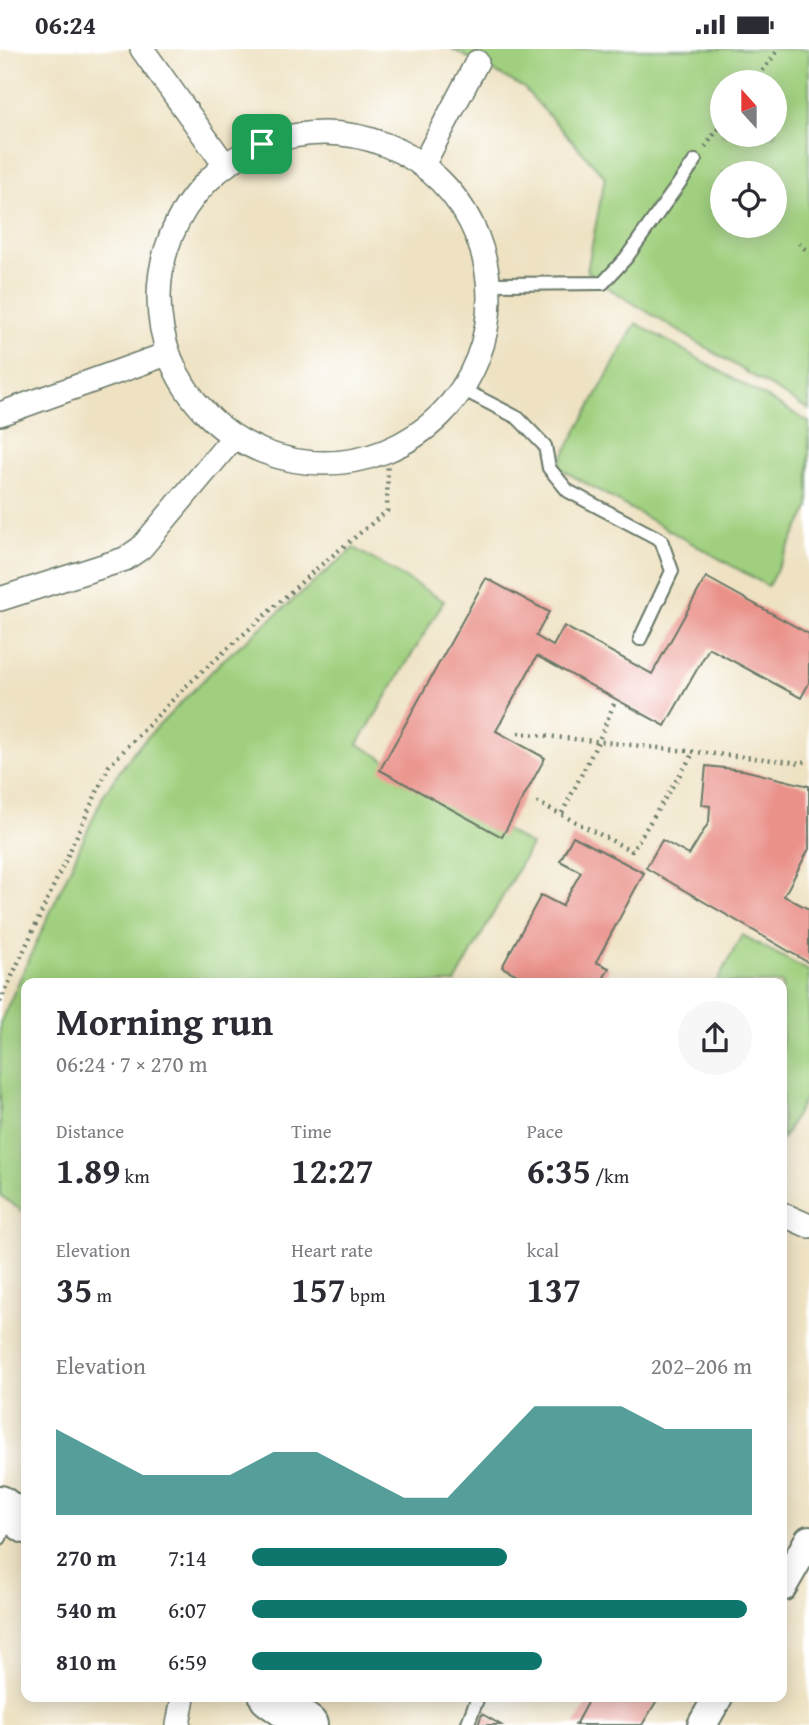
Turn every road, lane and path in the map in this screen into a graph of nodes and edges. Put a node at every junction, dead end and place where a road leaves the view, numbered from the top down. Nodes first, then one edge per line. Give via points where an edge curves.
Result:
1 (142, 49) edge
2 (779, 49) edge
3 (477, 62) dead end
4 (763, 70) edge
5 (710, 140) edge
6 (695, 161) joint
7 (225, 165) junction
8 (423, 165) junction
9 (799, 243) dead end
10 (809, 253) edge
11 (489, 284) junction
12 (166, 354) junction
13 (462, 389) junction
14 (0, 414) edge
15 (233, 438) junction
16 (388, 451) junction
17 (0, 599) edge
18 (640, 639) dead end
19 (616, 699) dead end
20 (518, 733) dead end
21 (598, 742) junction
22 (694, 751) junction
23 (809, 760) edge
24 (537, 802) dead end
25 (562, 813) junction
26 (0, 1002) edge
27 (787, 1217) edge
28 (809, 1226) edge
29 (809, 1540) edge
30 (787, 1578) edge
31 (182, 1702) edge
32 (276, 1702) edge
33 (476, 1702) edge
34 (715, 1702) edge
35 (178, 1725) edge
36 (308, 1725) edge
37 (467, 1725) edge
38 (702, 1725) edge

1 - 7 street
2 - 4 path
3 - 8 street
5 - 6 path
6 - 11 lane via 603,283
7 - 8 street via 262,144 303,133 345,133 386,144
7 - 12 street via 194,194 172,230 159,270 158,312
8 - 11 street via 456,198 474,228
9 - 10 path
11 - 13 street via 488,325 476,365
12 - 14 street
12 - 15 street via 182,387 205,415
13 - 16 street via 424,430
13 - 18 lane via 518,418 545,446 549,468 568,491 661,540 672,571
15 - 16 street via 282,460 336,464
15 - 17 street via 141,548 125,559
16 - 26 path via 387,511 184,688 109,767
19 - 21 path
20 - 21 path
21 - 22 path
21 - 25 path
22 - 23 path via 801,763
22 - 25 path via 632,851
24 - 25 path
27 - 28 street
29 - 30 street
31 - 35 street
32 - 36 highway
33 - 37 lane
34 - 38 street

